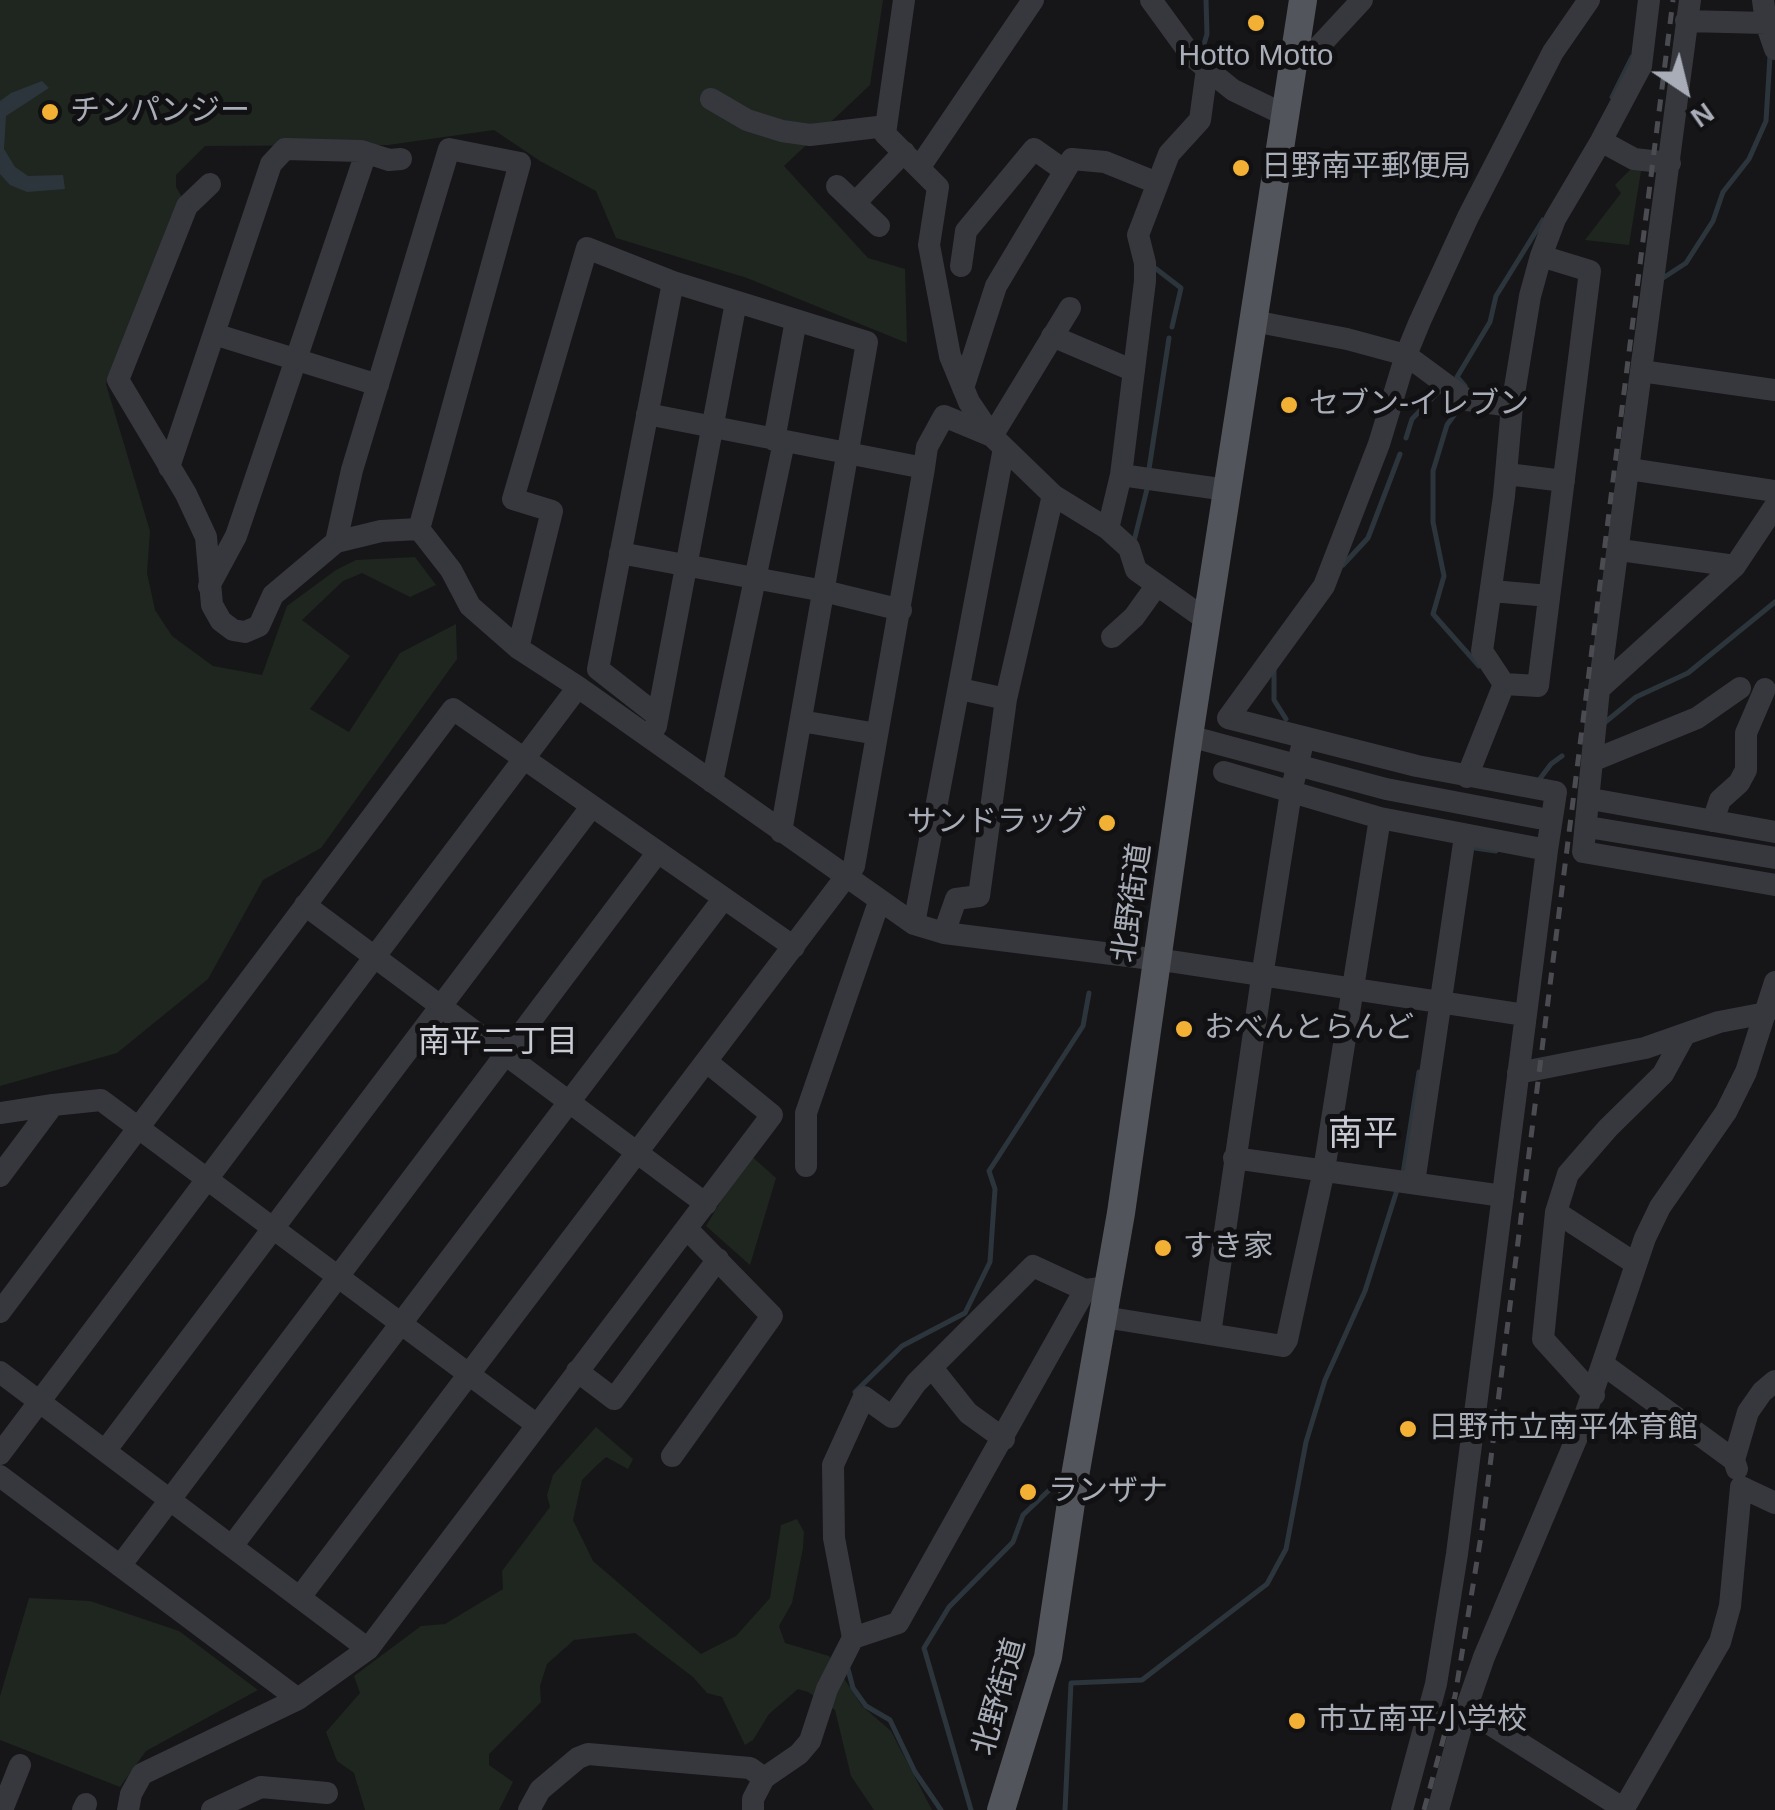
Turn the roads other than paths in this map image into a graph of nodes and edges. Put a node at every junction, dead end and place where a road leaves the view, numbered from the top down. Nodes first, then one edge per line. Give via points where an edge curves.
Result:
1 (904, 0) edge
2 (1033, 0) edge
3 (1152, 0) edge
4 (1303, 0) edge
5 (1362, 0) edge
6 (1589, 0) edge
7 (1649, 0) edge
8 (1688, 10) edge
9 (1764, 11) edge
10 (1775, 49) edge
11 (1294, 59) junction
12 (1206, 70) junction
13 (711, 99) dead end
14 (1284, 115) junction
15 (886, 126) junction
16 (1602, 141) junction
17 (366, 153) junction
18 (401, 159) dead end
19 (912, 160) junction
20 (1670, 163) junction
21 (1065, 170) junction
22 (1157, 183) junction
23 (210, 184) dead end
24 (837, 186) dead end
25 (855, 203) junction
26 (879, 226) dead end
27 (1541, 256) junction
28 (961, 266) junction
29 (934, 274) junction
30 (1000, 280) junction
31 (673, 282) junction
32 (736, 302) junction
33 (1070, 308) dead end
34 (796, 320) junction
35 (1253, 322) junction
36 (214, 334) junction
37 (1052, 336) junction
38 (1406, 355) junction
39 (298, 360) junction
40 (1134, 370) junction
41 (1642, 371) junction
42 (378, 384) junction
43 (963, 388) junction
44 (1775, 390) edge
45 (1512, 406) junction
46 (648, 414) junction
47 (715, 428) junction
48 (779, 441) junction
49 (998, 442) junction
50 (848, 454) junction
51 (169, 467) junction
52 (924, 468) junction
53 (1629, 469) junction
54 (1506, 474) junction
55 (1121, 475) junction
56 (1564, 481) junction
57 (1227, 490) junction
58 (1775, 491) edge
59 (1052, 495) junction
60 (1775, 506) edge
61 (419, 529) junction
62 (1108, 530) junction
63 (336, 542) junction
64 (1620, 550) junction
65 (620, 553) junction
66 (687, 566) junction
67 (1735, 566) junction
68 (754, 578) junction
69 (1157, 585) junction
70 (209, 586) junction
71 (824, 591) junction
72 (1492, 591) junction
73 (1549, 596) junction
74 (900, 610) junction
75 (1208, 620) junction
76 (1112, 638) dead end
77 (518, 648) junction
78 (1504, 684) junction
79 (578, 686) junction
80 (1740, 688) dead end
81 (960, 689) junction
82 (1599, 689) junction
83 (1766, 689) dead end
84 (1006, 700) junction
85 (658, 716) junction
86 (801, 721) junction
87 (877, 734) junction
88 (1189, 736) junction
89 (1304, 738) junction
90 (653, 740) junction
91 (524, 758) junction
92 (1594, 760) junction
93 (1298, 766) junction
94 (1224, 772) dead end
95 (1466, 777) junction
96 (712, 782) junction
97 (1292, 792) junction
98 (1591, 800) junction
99 (592, 806) junction
100 (1380, 818) junction
101 (1538, 818) dead end
102 (1713, 821) junction
103 (1594, 828) dead end
104 (781, 832) junction
105 (1775, 832) edge
106 (1466, 836) junction
107 (1547, 850) junction
108 (658, 852) junction
109 (1775, 858) edge
110 (846, 879) junction
111 (1775, 885) edge
112 (724, 898) junction
113 (879, 902) junction
114 (305, 905) junction
115 (914, 924) junction
116 (944, 933) junction
117 (794, 947) junction
118 (375, 957) junction
119 (1158, 960) junction
120 (1262, 975) junction
121 (1775, 982) edge
122 (1352, 989) junction
123 (1441, 1002) junction
124 (441, 1007) junction
125 (1766, 1012) junction
126 (1526, 1015) junction
127 (1685, 1034) junction
128 (506, 1055) junction
129 (707, 1062) junction
130 (1518, 1073) junction
131 (570, 1103) junction
132 (52, 1105) junction
133 (0, 1114) edge
134 (137, 1127) junction
135 (638, 1153) junction
136 (1234, 1158) junction
137 (806, 1166) dead end
138 (1324, 1170) junction
139 (0, 1176) edge
140 (208, 1180) junction
141 (1414, 1184) junction
142 (1502, 1196) junction
143 (706, 1204) junction
144 (1556, 1212) junction
145 (273, 1228) junction
146 (687, 1229) junction
147 (718, 1259) junction
148 (1636, 1264) junction
149 (338, 1277) junction
150 (1097, 1288) junction
151 (0, 1312) edge
152 (772, 1316) junction
153 (1104, 1318) junction
154 (402, 1324) junction
155 (1210, 1334) junction
156 (776, 1346) dead end
157 (1604, 1365) junction
158 (932, 1369) junction
159 (577, 1371) junction
160 (0, 1372) edge
161 (470, 1374) junction
162 (1775, 1380) edge
163 (1594, 1395) junction
164 (40, 1402) junction
165 (537, 1425) junction
166 (1004, 1439) junction
167 (105, 1451) junction
168 (0, 1454) edge
169 (672, 1456) dead end
170 (1734, 1460) junction
171 (0, 1476) edge
172 (1741, 1487) junction
173 (168, 1498) junction
174 (1775, 1503) edge
175 (232, 1546) junction
176 (120, 1566) junction
177 (300, 1597) junction
178 (368, 1649) junction
179 (847, 1649) junction
180 (298, 1699) junction
181 (1466, 1709) junction
182 (20, 1765) dead end
183 (764, 1778) junction
184 (326, 1793) dead end
185 (1624, 1809) edge
186 (2, 1810) edge
187 (128, 1810) edge
188 (212, 1810) edge
189 (529, 1810) edge
190 (753, 1810) edge
191 (1001, 1810) edge
192 (1402, 1810) edge
193 (1438, 1810) edge

1 - 15 street
2 - 19 street
3 - 12 street
4 - 11 main road, 北野街道
5 - 11 street via 1312,54
6 - 38 street via 1553,52 1484,184
7 - 16 street via 1640,66
8 - 9 street
8 - 20 street
9 - 10 street
11 - 14 main road, 北野街道
12 - 14 street
12 - 22 street via 1200,120 1169,154
13 - 15 street via 782,132
14 - 35 main road, 北野街道
15 - 19 street via 885,134
16 - 20 street via 1634,159
16 - 27 street via 1555,218
17 - 18 street
17 - 36 street via 285,149 271,164
17 - 39 street
19 - 25 street
19 - 29 street via 938,187 929,245
20 - 41 street
21 - 22 street via 1072,159 1104,162
21 - 28 street via 1034,148 966,231
21 - 30 street
22 - 40 street via 1138,235 1145,281
23 - 51 street via 188,206 118,380
24 - 25 street
25 - 26 street
27 - 45 street
27 - 56 street via 1590,271
28 - 29 street
28 - 30 street
29 - 43 street
30 - 43 street
31 - 32 street
31 - 46 street
31 - 77 street via 587,248 513,499 552,511
32 - 34 street
32 - 47 street
33 - 37 street
34 - 48 street
34 - 50 street via 867,342
35 - 38 street
35 - 57 main road, 北野街道
36 - 39 street
36 - 51 street
37 - 40 street
37 - 49 street
38 - 45 street via 1467,400
38 - 89 street via 1324,586 1228,718
39 - 42 street
39 - 70 street via 236,536
40 - 55 street
41 - 44 street
41 - 53 street
42 - 61 street via 450,149 520,164
42 - 63 street
43 - 49 street
45 - 54 street
46 - 47 street
46 - 65 street
47 - 48 street
47 - 66 street
48 - 50 street
48 - 68 street
49 - 52 street via 944,416
49 - 59 street
49 - 81 street
50 - 52 street
50 - 71 street
51 - 70 street via 206,536
52 - 74 street
53 - 58 street
53 - 64 street
54 - 56 street
54 - 72 street
55 - 57 street
55 - 62 street
56 - 73 street
57 - 75 main road, 北野街道
59 - 62 street
59 - 84 street
60 - 67 street
61 - 63 street
61 - 77 street via 470,606
62 - 69 street via 1129,548 1136,570
63 - 70 street via 273,594 259,626 245,632 222,622
64 - 67 street
64 - 82 street
65 - 66 street
65 - 85 street via 598,669
66 - 68 street
66 - 85 street
67 - 82 street
68 - 71 street
68 - 96 street
69 - 75 street
69 - 76 street
71 - 74 street
71 - 86 street
72 - 73 street
72 - 78 street via 1482,651
73 - 78 street via 1538,686
74 - 87 street
75 - 88 main road, 北野街道
77 - 79 street
78 - 95 street
79 - 90 street
79 - 91 street
80 - 92 street via 1697,718
81 - 84 street
81 - 115 street
82 - 92 street
83 - 102 street via 1746,733 1746,770 1720,800
84 - 116 street via 979,896 956,899
85 - 90 street
86 - 87 street
86 - 104 street
87 - 110 street via 854,866
88 - 93 street
88 - 119 main road, 北野街道
89 - 93 street
89 - 95 street
90 - 96 street
91 - 99 street
91 - 114 street via 453,709
91 - 118 street
92 - 98 street
93 - 97 street
93 - 101 street
94 - 97 street
95 - 107 street via 1556,792
96 - 104 street
97 - 100 street
97 - 120 street
98 - 102 street
98 - 111 street via 1583,852
99 - 108 street
99 - 124 street
100 - 106 street
100 - 122 street
102 - 105 street
103 - 109 street
104 - 110 street
106 - 107 street
106 - 123 street
107 - 126 street
108 - 112 street
108 - 128 street
110 - 113 street
110 - 117 street
112 - 117 street
112 - 131 street
113 - 115 street
113 - 137 street via 806,1112
114 - 118 street
114 - 134 street
115 - 116 street
116 - 119 street
117 - 129 street
118 - 124 street
118 - 140 street
119 - 120 street
119 - 150 main road, 北野街道
120 - 122 street
120 - 136 street
121 - 125 street
122 - 123 street
122 - 138 street
123 - 126 street
123 - 141 street
124 - 128 street
124 - 145 street
125 - 127 street
125 - 148 street via 1726,1112 1660,1207
126 - 130 street
127 - 130 street
127 - 144 street via 1663,1074 1568,1174
128 - 131 street
128 - 149 street
129 - 135 street
129 - 143 street via 772,1114
130 - 142 street
131 - 135 street
131 - 154 street
132 - 133 street
132 - 134 street via 101,1100
132 - 139 street
134 - 140 street
134 - 151 street
135 - 143 street
135 - 161 street
136 - 138 street
136 - 155 street
138 - 141 street
138 - 155 street via 1284,1346
140 - 145 street
140 - 164 street
141 - 142 street
142 - 192 street via 1436,1684
143 - 146 street
144 - 148 street
144 - 163 street via 1543,1339
145 - 149 street
145 - 167 street
146 - 147 street
146 - 159 street
147 - 152 street
147 - 159 street via 614,1399
148 - 157 street
149 - 154 street
149 - 173 street
150 - 153 main road, 北野街道
150 - 158 street via 1033,1266
150 - 166 street
152 - 156 street
152 - 169 street
153 - 155 street
153 - 191 main road, 北野街道 via 1048,1657
154 - 161 street
154 - 175 street
157 - 163 street
157 - 170 street
158 - 166 street via 968,1412
158 - 179 street via 892,1417 864,1397 833,1465
159 - 165 street
160 - 164 street
161 - 165 street
161 - 177 street
162 - 170 street via 1748,1412
163 - 181 street
164 - 167 street
164 - 168 street
165 - 178 street
166 - 179 street via 898,1623
167 - 173 street
170 - 172 street
171 - 176 street
172 - 174 street
172 - 185 street via 1730,1606 1720,1642
173 - 175 street
173 - 176 street
175 - 177 street
176 - 180 street
177 - 178 street
178 - 180 street
179 - 183 street via 810,1741
180 - 187 street via 142,1774
181 - 185 street
181 - 193 street
182 - 186 street
183 - 189 street via 750,1768 588,1754 540,1790
183 - 190 street
184 - 188 street via 261,1787

